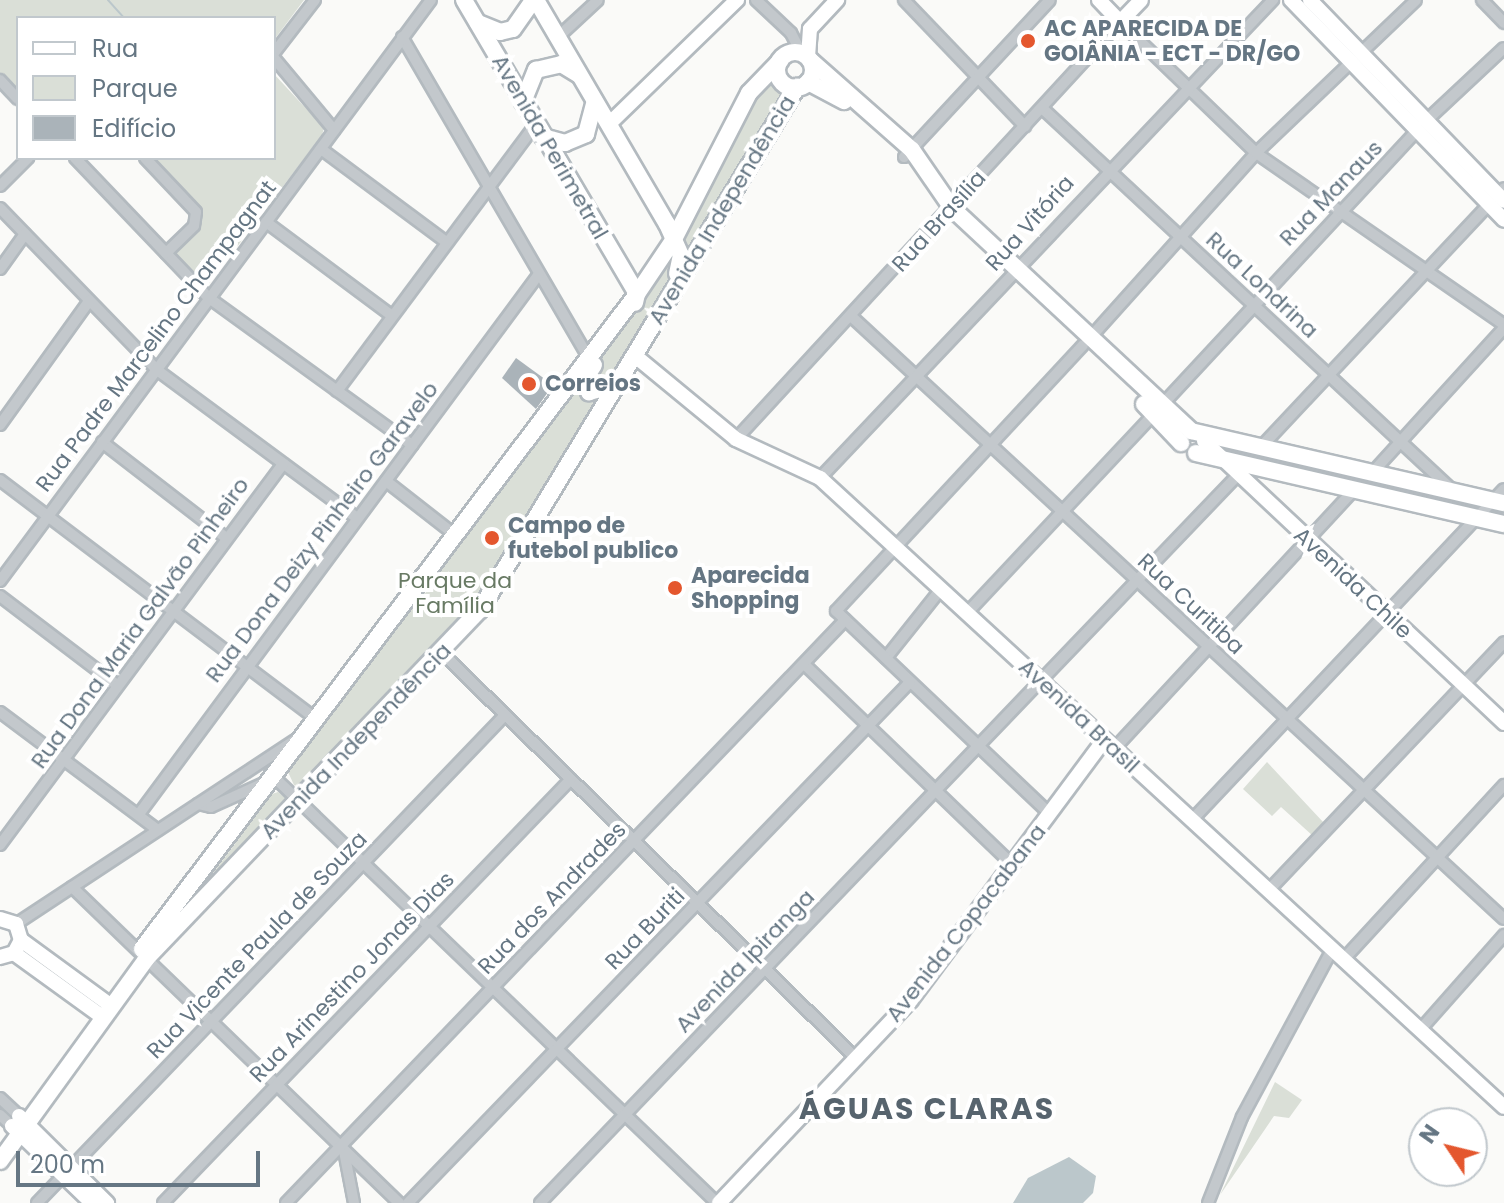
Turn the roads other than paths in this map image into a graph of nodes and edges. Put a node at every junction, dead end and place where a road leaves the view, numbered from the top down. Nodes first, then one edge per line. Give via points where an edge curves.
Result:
1 (315, 0) edge
2 (431, 0) edge
3 (464, 0) edge
4 (534, 0) edge
5 (598, 0) edge
6 (737, 0) edge
7 (756, 0) edge
8 (837, 0) edge
9 (904, 0) edge
10 (1050, 0) edge
11 (1099, 0) edge
12 (1141, 0) edge
13 (1273, 0) edge
14 (1291, 0) edge
15 (1310, 0) edge
16 (1416, 0) edge
17 (1482, 0) edge
18 (477, 22) junction
19 (1120, 22) junction
20 (1504, 23) edge
21 (402, 37) junction
22 (558, 37) junction
23 (1504, 48) edge
24 (276, 53) edge
25 (806, 57) junction
26 (1355, 57) junction
27 (276, 58) edge
28 (780, 61) junction
29 (580, 76) junction
30 (977, 77) junction
31 (0, 80) edge
32 (802, 85) junction
33 (1184, 90) junction
34 (16, 97) edge
35 (595, 101) junction
36 (523, 102) junction
37 (1042, 108) junction
38 (610, 123) junction
39 (1423, 125) junction
40 (1025, 126) junction
41 (334, 130) junction
42 (539, 131) junction
43 (321, 149) junction
44 (908, 153) junction
45 (1256, 153) junction
46 (26, 160) edge
47 (77, 160) edge
48 (147, 160) edge
49 (1108, 167) junction
50 (0, 186) edge
51 (489, 186) junction
52 (1499, 197) edge
53 (0, 208) edge
54 (948, 211) junction
55 (1338, 214) junction
56 (1504, 220) edge
57 (266, 222) junction
58 (25, 234) junction
59 (1179, 235) junction
60 (674, 239) junction
61 (446, 242) junction
62 (166, 253) junction
63 (662, 259) junction
64 (0, 269) edge
65 (1423, 272) junction
66 (1013, 273) junction
67 (539, 274) junction
68 (677, 274) junction
69 (637, 294) junction
70 (209, 298) junction
71 (89, 301) junction
72 (1253, 305) junction
73 (392, 316) junction
74 (852, 317) junction
75 (652, 326) junction
76 (1504, 327) edge
77 (1086, 342) junction
78 (634, 355) junction
79 (589, 358) junction
80 (157, 370) junction
81 (1328, 372) junction
82 (915, 375) junction
83 (617, 382) junction
84 (337, 391) junction
85 (1158, 410) junction
86 (0, 425) edge
87 (736, 439) junction
88 (102, 442) junction
89 (1402, 442) junction
90 (988, 443) junction
91 (412, 445) junction
92 (1200, 445) junction
93 (1261, 447) junction
94 (283, 464) junction
95 (1372, 473) junction
96 (820, 478) junction
97 (1234, 479) junction
98 (0, 480) edge
99 (386, 481) junction
100 (1355, 489) junction
101 (1454, 492) junction
102 (1500, 497) edge
103 (1063, 512) junction
104 (48, 516) junction
105 (357, 518) junction
106 (1496, 523) edge
107 (455, 535) junction
108 (226, 538) junction
109 (1306, 545) junction
110 (894, 546) junction
111 (1137, 580) junction
112 (0, 581) edge
113 (941, 589) junction
114 (0, 596) edge
115 (173, 609) junction
116 (967, 613) junction
117 (1385, 619) junction
118 (845, 620) junction
119 (1504, 642) edge
120 (1209, 647) junction
121 (442, 653) junction
122 (886, 658) junction
123 (804, 664) junction
124 (248, 665) junction
125 (1041, 680) junction
126 (910, 682) junction
127 (117, 685) junction
128 (1459, 688) junction
129 (0, 712) edge
130 (505, 715) junction
131 (1289, 723) junction
132 (1504, 723) edge
133 (314, 725) junction
134 (868, 728) junction
135 (1504, 736) edge
136 (1109, 744) junction
137 (978, 746) junction
138 (64, 760) junction
139 (275, 778) junction
140 (571, 779) junction
141 (1504, 785) edge
142 (1364, 792) junction
143 (935, 794) junction
144 (300, 800) junction
145 (198, 804) junction
146 (139, 814) junction
147 (1050, 814) junction
148 (1191, 821) junction
149 (158, 830) junction
150 (634, 841) junction
151 (0, 845) edge
152 (1438, 858) junction
153 (364, 862) junction
154 (1012, 864) junction
155 (72, 887) junction
156 (1268, 891) junction
157 (698, 903) junction
158 (5, 918) edge
159 (1504, 919) edge
160 (430, 925) junction
161 (1504, 935) edge
162 (12, 950) edge
163 (1338, 955) junction
164 (143, 956) junction
165 (765, 969) junction
166 (494, 987) junction
167 (103, 1008) junction
168 (211, 1021) junction
169 (1420, 1030) junction
170 (557, 1048) junction
171 (857, 1059) junction
172 (276, 1084) junction
173 (0, 1098) edge
174 (1501, 1099) edge
175 (626, 1115) junction
176 (15, 1122) edge
177 (0, 1144) edge
178 (342, 1148) junction
179 (0, 1161) edge
180 (67, 1172) junction
181 (37, 1203) edge
182 (92, 1203) edge
183 (107, 1203) edge
184 (163, 1203) edge
185 (286, 1203) edge
186 (354, 1203) edge
187 (399, 1203) edge
188 (408, 1203) edge
189 (540, 1203) edge
190 (718, 1203) edge
191 (1208, 1203) edge

1 - 24 street
2 - 21 street, Rua Padre Marcelino Champagnat
3 - 18 main road, Avenida Perimetral
4 - 18 main road via 513,29 487,30
4 - 22 main road
5 - 22 street
6 - 38 street
7 - 25 street via 791,33
8 - 25 street via 810,29
9 - 30 street
10 - 30 street
11 - 19 street
12 - 19 street, Rua Brasília
13 - 33 street, Rua Vitória
14 - 26 street
15 - 26 street
16 - 26 street
17 - 20 street
18 - 36 main road, Avenida Perimetral
19 - 33 street
19 - 37 street, Rua Brasília
21 - 41 street, Rua Padre Marcelino Champagnat
21 - 51 street
22 - 29 main road
23 - 39 street, Rua Manaus
25 - 28 main road
25 - 32 main road
25 - 44 main road
26 - 39 street
26 - 45 street
27 - 41 street
28 - 32 main road via 779,78
28 - 60 main road, Avenida Independência via 749,93
29 - 35 main road
29 - 36 main road via 561,64 544,66 529,77
30 - 40 street
30 - 44 street
31 - 34 street
32 - 44 main road via 836,94
32 - 75 main road, Avenida Independência
33 - 45 street
33 - 49 street, Rua Vitória
35 - 38 main road
35 - 42 main road via 593,124 576,140
36 - 42 main road, Avenida Perimetral
37 - 40 street, Rua Brasília
37 - 49 street, Rua Londrina
38 - 60 main road
39 - 52 street
39 - 55 street, Rua Manaus
40 - 54 street, Rua Brasília
41 - 43 street, Rua Padre Marcelino Champagnat
42 - 51 street
42 - 69 main road, Avenida Perimetral
43 - 57 street, Rua Padre Marcelino Champagnat
43 - 61 street
44 - 54 main road, Avenida Chile
45 - 55 street
45 - 59 street
46 - 50 street
47 - 62 street
48 - 62 street via 196,212 194,226
49 - 59 street, Rua Londrina
49 - 66 street, Rua Vitória
51 - 61 street
51 - 67 street
52 - 56 street
52 - 65 street
53 - 58 street
54 - 66 main road, Avenida Chile
54 - 74 street, Rua Brasília
55 - 65 street
55 - 72 street, Rua Manaus
57 - 70 street, Rua Padre Marcelino Champagnat
57 - 73 street
58 - 64 street
58 - 71 street
59 - 72 street, Rua Londrina
59 - 77 street
60 - 63 main road, Avenida Independência
60 - 68 main road via 682,259
61 - 73 street
62 - 70 street
63 - 68 main road via 676,263
63 - 69 main road, Avenida Independência
65 - 76 street
65 - 81 street
66 - 77 main road, Avenida Chile
66 - 82 street, Rua Vitória
67 - 79 street
67 - 91 street, Rua Dona Deizy Pinheiro Garavelo
68 - 75 main road
69 - 79 main road, Avenida Independência
69 - 83 main road via 632,312 584,382 597,394
70 - 80 street, Rua Padre Marcelino Champagnat
70 - 84 street
71 - 80 street
71 - 86 street
72 - 81 street, Rua Londrina
72 - 85 street, Rua Manaus
73 - 84 street
74 - 82 street, Rua Curitiba
74 - 87 street, Rua Brasília
75 - 78 main road, Avenida Independência
76 - 89 street
77 - 85 main road, Avenida Chile
77 - 90 street
78 - 83 main road, Avenida Independência
78 - 87 street, Avenida Brasil
79 - 107 main road, Avenida Independência
80 - 88 street, Rua Padre Marcelino Champagnat
80 - 94 street
81 - 89 street, Rua Londrina
81 - 93 street
82 - 90 street, Rua Curitiba
82 - 96 street, Rua Vitória
83 - 121 main road, Avenida Independência via 507,570
84 - 91 street
85 - 92 main road, Avenida Chile
85 - 103 street, Rua Manaus
87 - 96 street, Avenida Brasil
88 - 104 street, Rua Padre Marcelino Champagnat
88 - 108 street
89 - 95 street
89 - 101 street, Rua Londrina
90 - 103 street, Rua Curitiba
90 - 110 street
91 - 99 street, Rua Dona Deizy Pinheiro Garavelo
92 - 93 main road
92 - 97 street, Avenida Chile
92 - 100 main road
93 - 95 main road
94 - 105 street
94 - 108 street, Rua Dona Maria Galvão Pinheiro
95 - 101 main road
96 - 110 street, Avenida Brasil
97 - 109 street, Avenida Chile
97 - 111 street, Avenida Ipiranga
98 - 104 street
99 - 105 street, Rua Dona Deizy Pinheiro Garavelo
99 - 107 street
100 - 106 main road
100 - 109 street
101 - 102 main road
102 - 106 street
103 - 111 street, Rua Curitiba
103 - 116 street, Rua Manaus
104 - 112 street, Rua Padre Marcelino Champagnat
104 - 115 street
105 - 124 street, Rua Dona Deizy Pinheiro Garavelo
106 - 117 street
107 - 133 main road, Avenida Independência
108 - 115 street, Rua Dona Maria Galvão Pinheiro
109 - 117 street, Avenida Chile
109 - 120 street
110 - 113 street, Avenida Brasil
110 - 118 street via 836,611
111 - 120 street, Rua Curitiba
111 - 125 street, Avenida Ipiranga
113 - 116 street, Avenida Brasil
113 - 122 street
114 - 127 street
115 - 124 street
115 - 127 street, Rua Dona Maria Galvão Pinheiro
116 - 125 street, Avenida Brasil
117 - 128 street, Avenida Chile
117 - 131 street
118 - 122 street
118 - 123 street, Rua dos Andrades
119 - 128 street
120 - 131 street, Rua Curitiba
120 - 136 street
121 - 130 street
121 - 144 main road, Avenida Independência
122 - 126 street
123 - 134 street
123 - 150 street, Rua dos Andrades
124 - 133 street
124 - 146 street, Rua Dona Deizy Pinheiro Garavelo
125 - 136 street, Avenida Brasil
125 - 137 street, Avenida Ipiranga
126 - 134 street, Rua Buriti
126 - 137 street
127 - 138 street, Rua Dona Maria Galvão Pinheiro
128 - 132 street, Avenida Chile
128 - 135 street, Avenida Chile
128 - 142 street
129 - 138 street
130 - 140 street
130 - 153 street, Rua Vicente Paula de Souza
131 - 142 street, Rua Curitiba
131 - 148 street
133 - 139 main road, Avenida Independência
133 - 145 street
134 - 143 street
134 - 157 street, Rua Buriti
136 - 147 street, Avenida Copacabana
136 - 148 street, Avenida Brasil
137 - 143 street, Avenida Ipiranga
137 - 147 street
138 - 146 street
138 - 151 street, Rua Dona Maria Galvão Pinheiro
139 - 144 street
139 - 145 street via 211,807
139 - 164 main road, Avenida Independência
140 - 150 street
140 - 160 street, Rua Arinestino Jonas Dias
141 - 152 street
142 - 152 street, Rua Curitiba
142 - 156 street
143 - 154 street
143 - 165 street, Avenida Ipiranga
144 - 153 street
144 - 164 main road, Avenida Independência
145 - 149 street
146 - 149 street
147 - 154 street, Avenida Copacabana
148 - 156 street, Avenida Brasil
149 - 155 street
150 - 157 street
150 - 166 street, Rua dos Andrades
152 - 159 street, Rua Curitiba
152 - 163 street
153 - 160 street
153 - 168 street, Rua Vicente Paula de Souza
154 - 171 street, Avenida Copacabana via 911,1000
155 - 158 street
155 - 164 street
156 - 163 street, Avenida Brasil
157 - 165 street
157 - 170 street, Rua Buriti
158 - 162 street
160 - 166 street
160 - 172 street, Rua Arinestino Jonas Dias
161 - 169 street
162 - 167 street
163 - 169 street, Avenida Brasil
163 - 191 street via 1242,1117
164 - 167 main road, Avenida Independência
164 - 168 street
165 - 171 street
165 - 175 street, Avenida Ipiranga
166 - 170 street
166 - 178 street, Rua dos Andrades
167 - 176 main road, Avenida Independência
168 - 172 street
168 - 180 street, Rua Vicente Paula de Souza
169 - 174 street, Avenida Brasil
170 - 175 street
170 - 188 street, Rua Buriti
171 - 190 street, Avenida Copacabana
172 - 178 street
172 - 184 street, Rua Arinestino Jonas Dias
173 - 176 street
175 - 189 street, Avenida Ipiranga
175 - 190 street
176 - 177 main road, Avenida Independência
176 - 179 main road, Avenida Independência
176 - 180 street
178 - 185 street, Rua dos Andrades
178 - 186 street
178 - 187 street
180 - 181 street, Rua Vicente Paula de Souza
180 - 182 street
180 - 183 street

